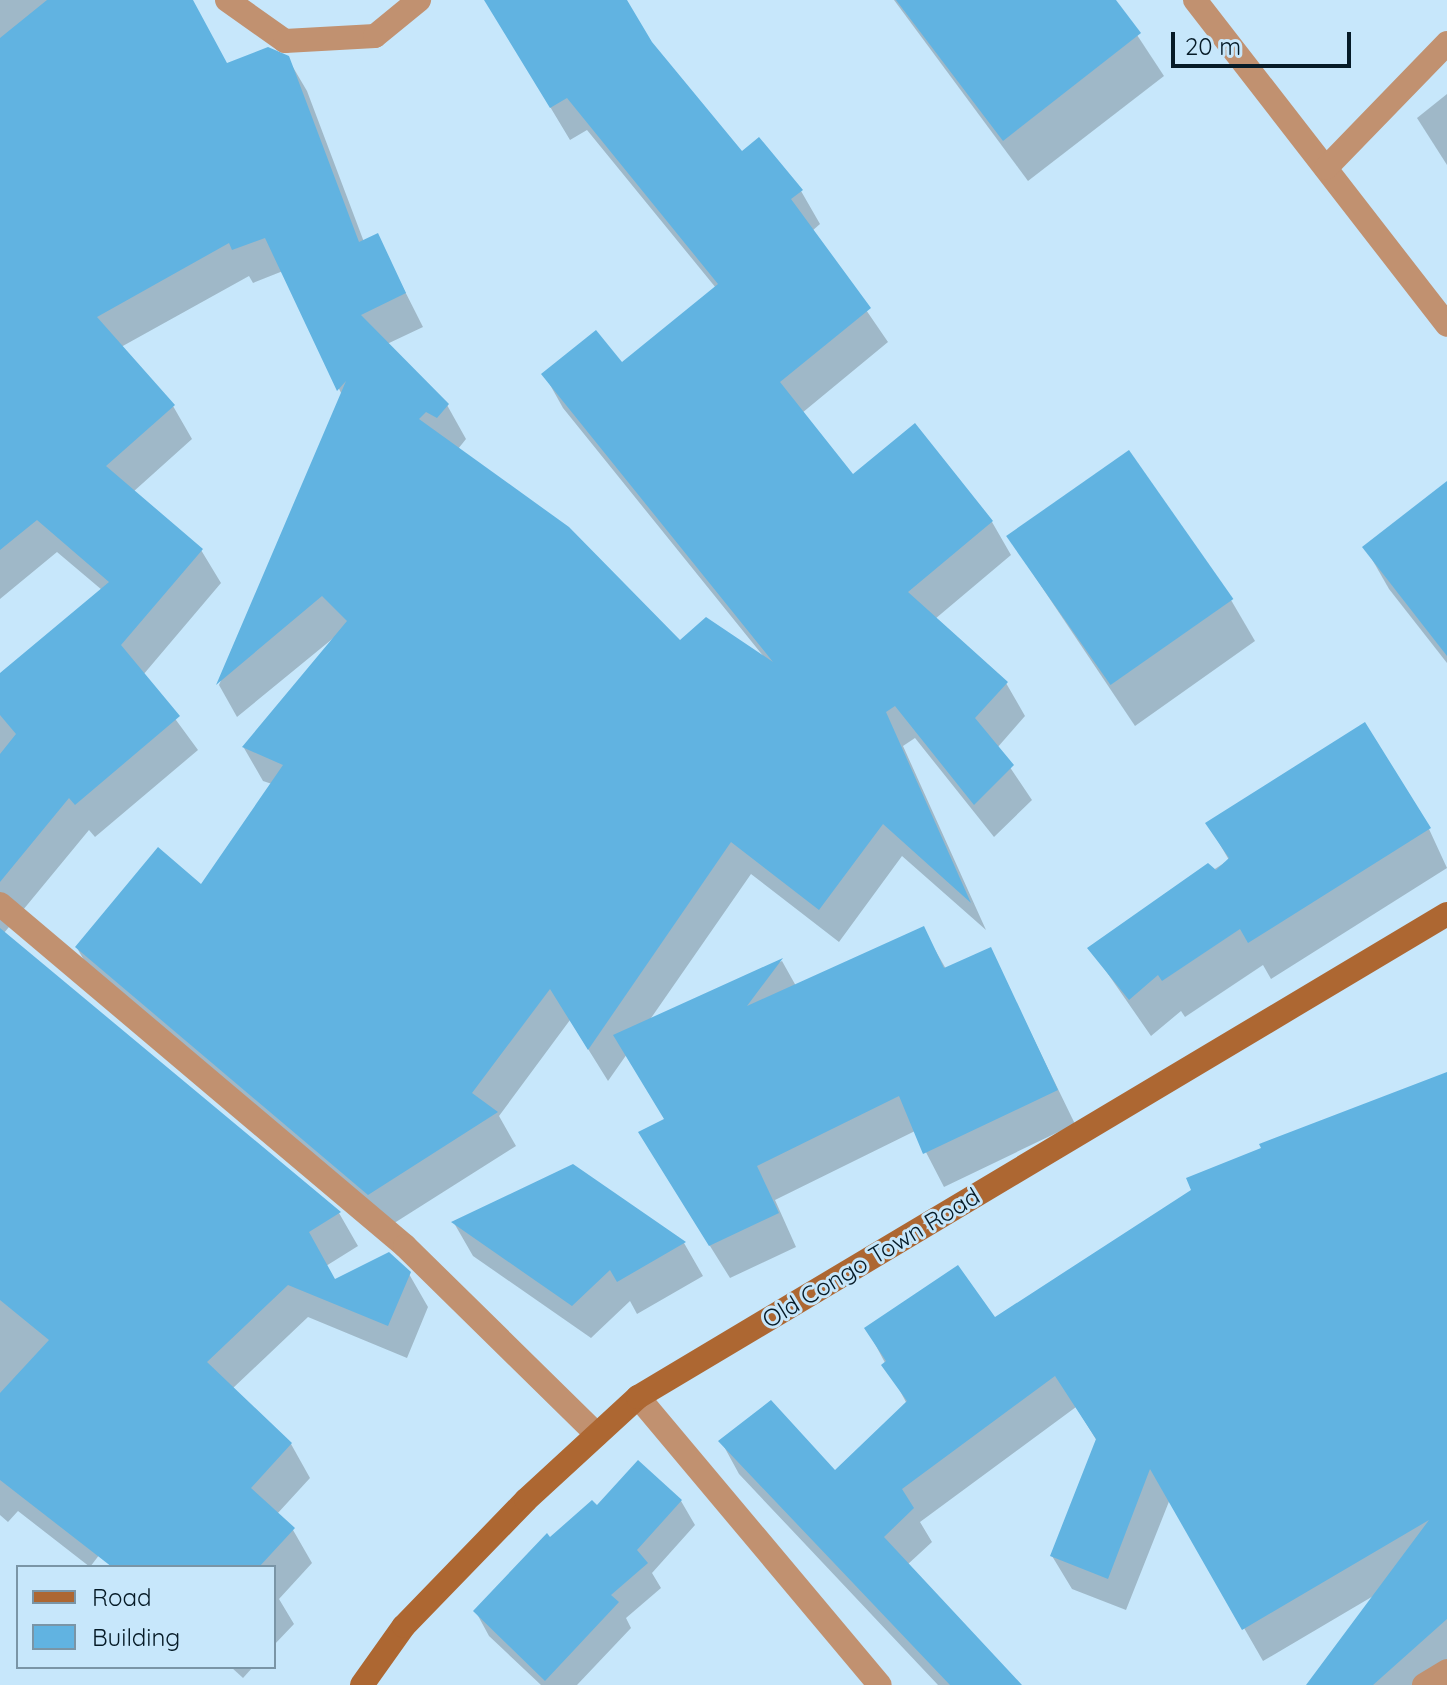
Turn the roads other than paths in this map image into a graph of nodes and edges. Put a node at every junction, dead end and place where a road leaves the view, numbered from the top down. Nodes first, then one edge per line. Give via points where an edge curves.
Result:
1 (227, 0) edge
2 (419, 0) edge
3 (1195, 0) edge
4 (1447, 43) edge
5 (1326, 168) junction
6 (1447, 325) edge
7 (0, 904) edge
8 (1447, 914) edge
9 (638, 1397) junction
10 (597, 1435) junction
11 (1447, 1671) edge
12 (362, 1685) edge
13 (880, 1685) edge
14 (1424, 1685) edge

1 - 2 street via 285,41 375,36
3 - 5 street
4 - 5 street
5 - 6 street
7 - 10 street via 405,1246
8 - 9 street, Old Congo Town Road
9 - 10 street, Old Congo Town Road
9 - 13 street
10 - 12 street, Old Congo Town Road via 404,1626
11 - 14 street

